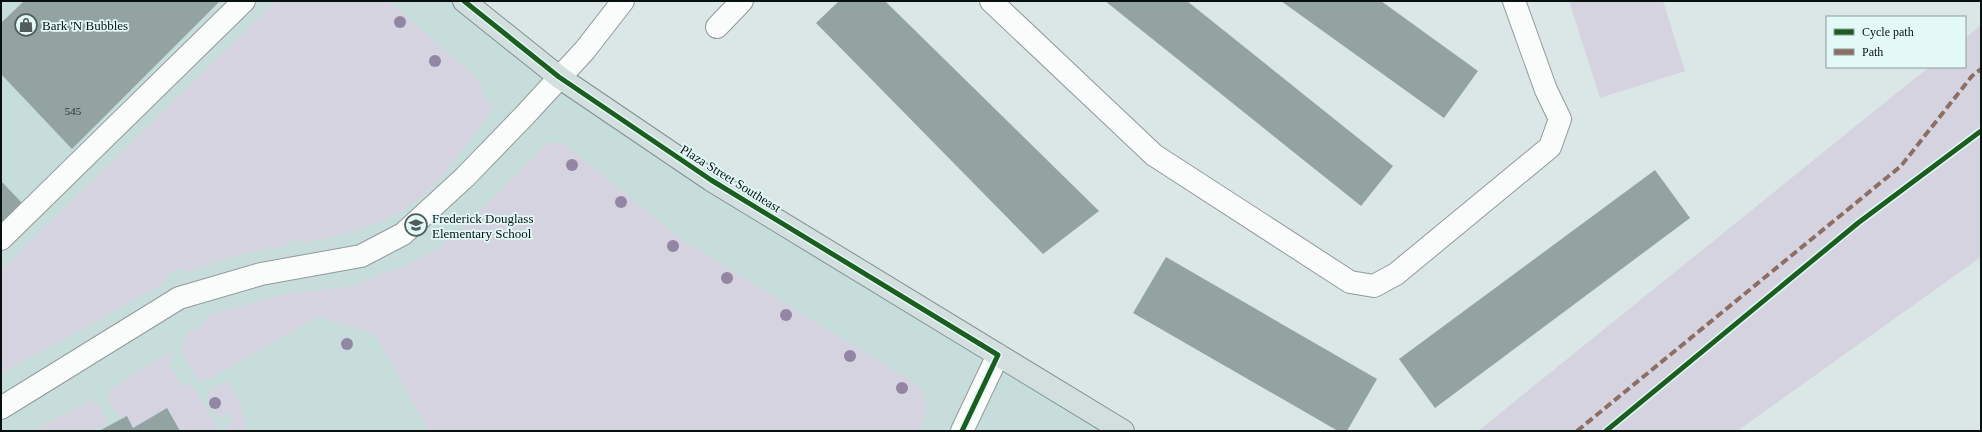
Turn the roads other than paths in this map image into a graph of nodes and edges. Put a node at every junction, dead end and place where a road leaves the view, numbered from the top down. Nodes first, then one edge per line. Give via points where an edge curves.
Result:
1 (244, 1) edge
2 (464, 1) edge
3 (623, 1) edge
4 (742, 1) edge
5 (991, 1) edge
6 (1514, 1) edge
7 (717, 27) dead end
8 (560, 77) junction
9 (1, 240) edge
10 (998, 355) junction
11 (1, 408) edge
12 (962, 431) edge
13 (1123, 431) edge

1 - 9 street
2 - 8 main road, Plaza Street Southeast
3 - 8 street via 585,50
4 - 7 street
5 - 6 street via 1154,154 1350,282 1374,286 1396,274 1550,147 1560,118 1546,90
8 - 10 main road, Plaza Street Southeast via 711,180
8 - 11 street via 465,177 403,234 361,256 261,274 179,298
10 - 12 street
10 - 13 main road, Plaza Street Southeast

